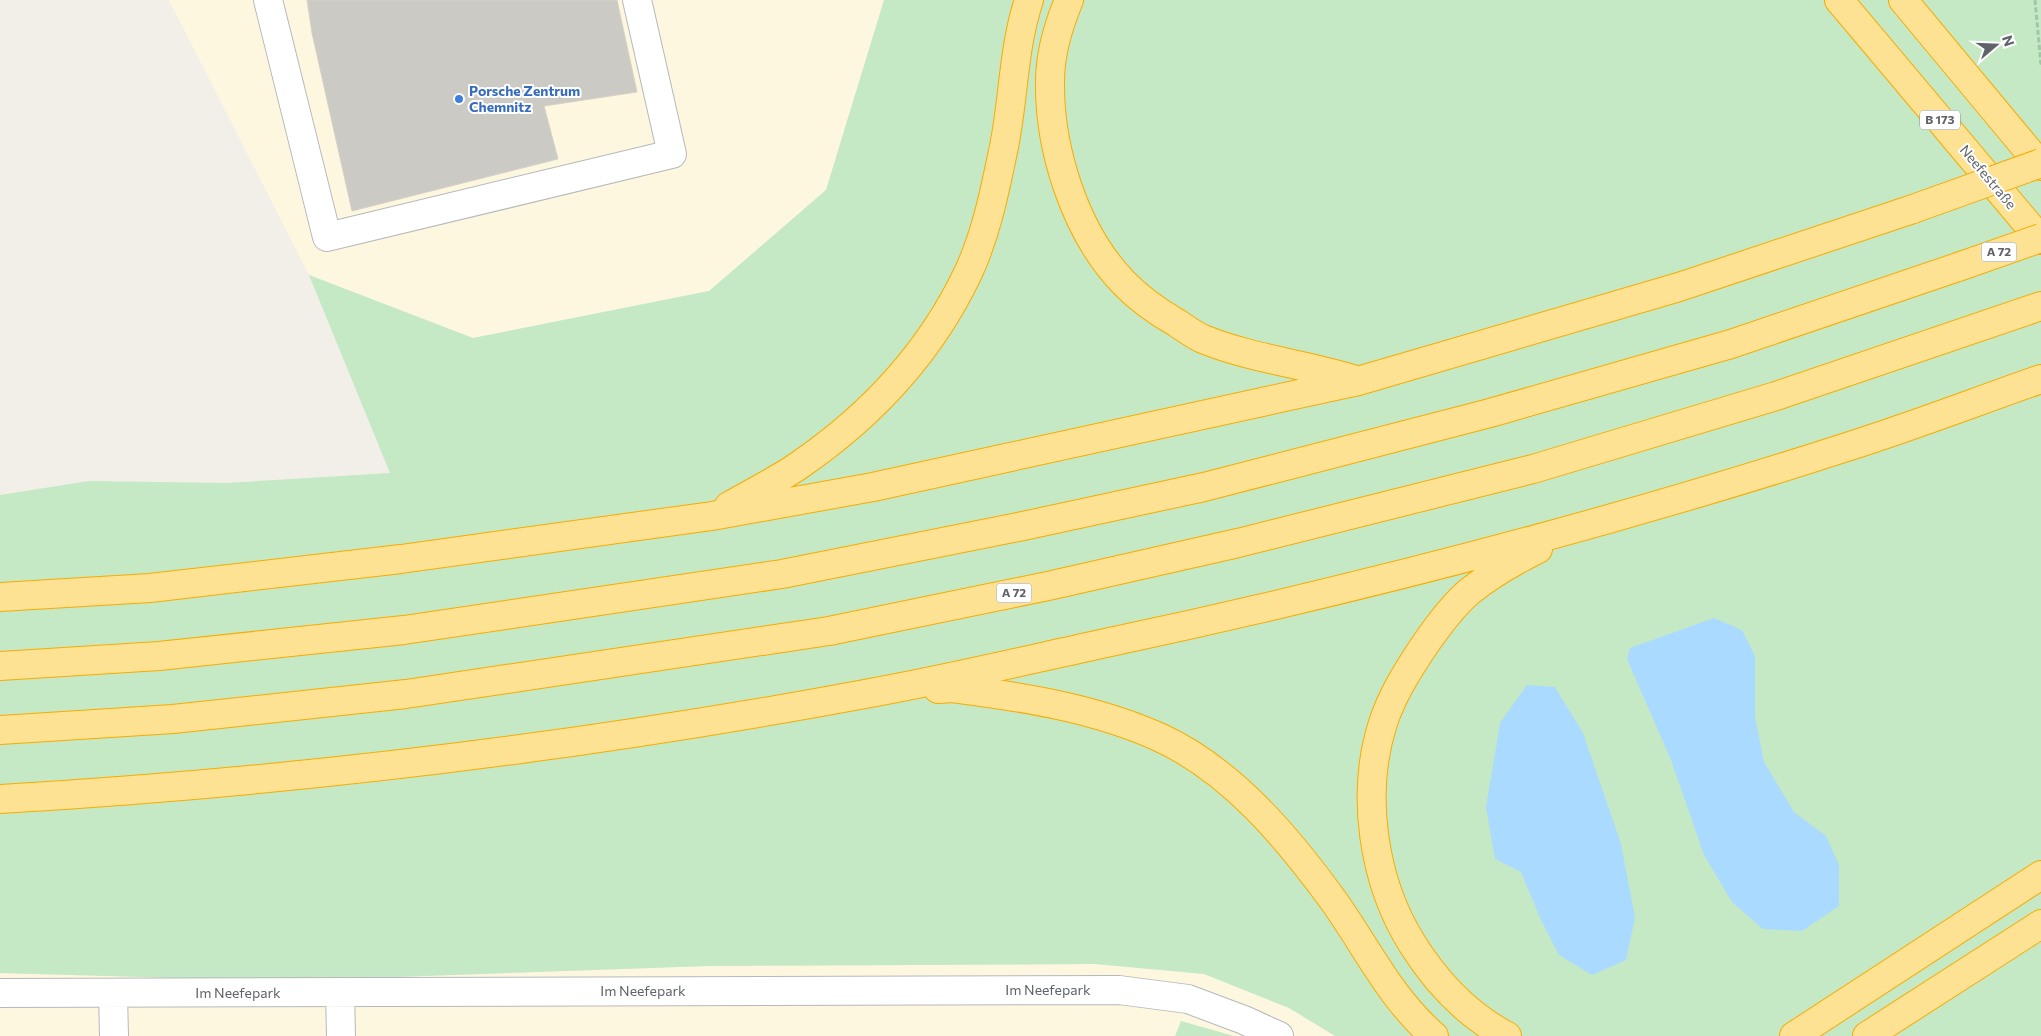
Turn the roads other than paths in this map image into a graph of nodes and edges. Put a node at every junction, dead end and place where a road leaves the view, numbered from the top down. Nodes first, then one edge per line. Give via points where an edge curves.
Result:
1 (268, 0) edge
2 (636, 0) edge
3 (1029, 0) edge
4 (1069, 0) edge
5 (1839, 0) edge
6 (1903, 0) edge
7 (2041, 164) edge
8 (2041, 239) edge
9 (2041, 306) edge
10 (2041, 379) edge
11 (1358, 381) junction
12 (712, 516) junction
13 (1576, 528) junction
14 (0, 597) edge
15 (0, 666) edge
16 (869, 694) junction
17 (0, 730) edge
18 (0, 800) edge
19 (2041, 875) edge
20 (2041, 924) edge
21 (340, 992) junction
22 (0, 993) edge
23 (113, 993) junction
24 (114, 1036) edge
25 (341, 1036) edge
26 (1279, 1036) edge
27 (1434, 1036) edge
28 (1507, 1036) edge
29 (1794, 1036) edge
30 (1867, 1036) edge

1 - 2 street via 327,236 672,154
3 - 12 highway via 1021,25 1003,155 985,224 969,272 934,333 899,380 856,422 797,466
4 - 11 highway via 1060,22 1049,79 1053,132 1065,181 1090,238 1123,282 1162,314 1202,338
5 - 8 highway, Neefestraße / B 173
6 - 7 highway
7 - 11 highway, bridge via 1670,290
8 - 15 highway, A 72, bridge via 1731,344 1490,413 1204,488 1014,528 782,574 404,630 159,656
9 - 17 highway, A 72 via 1776,396 1533,469 1238,543 1048,586 838,629 406,694 173,719
10 - 13 highway via 1854,445
11 - 12 highway via 873,487
12 - 14 highway via 401,559 150,588
13 - 16 highway via 1266,609
13 - 28 highway via 1484,581 1470,591 1437,627 1405,674 1384,722 1373,769 1373,823 1381,870 1397,920 1426,966 1462,1007
16 - 18 highway via 694,724 446,758 179,788
16 - 27 highway via 952,688 1062,705 1161,738 1205,764 1248,800 1286,840 1333,900 1386,982
19 - 29 highway
20 - 30 highway
21 - 23 street, Im Neefepark
21 - 25 street
21 - 26 street, Im Neefepark via 1119,990 1188,999
22 - 23 street, Im Neefepark
23 - 24 street

